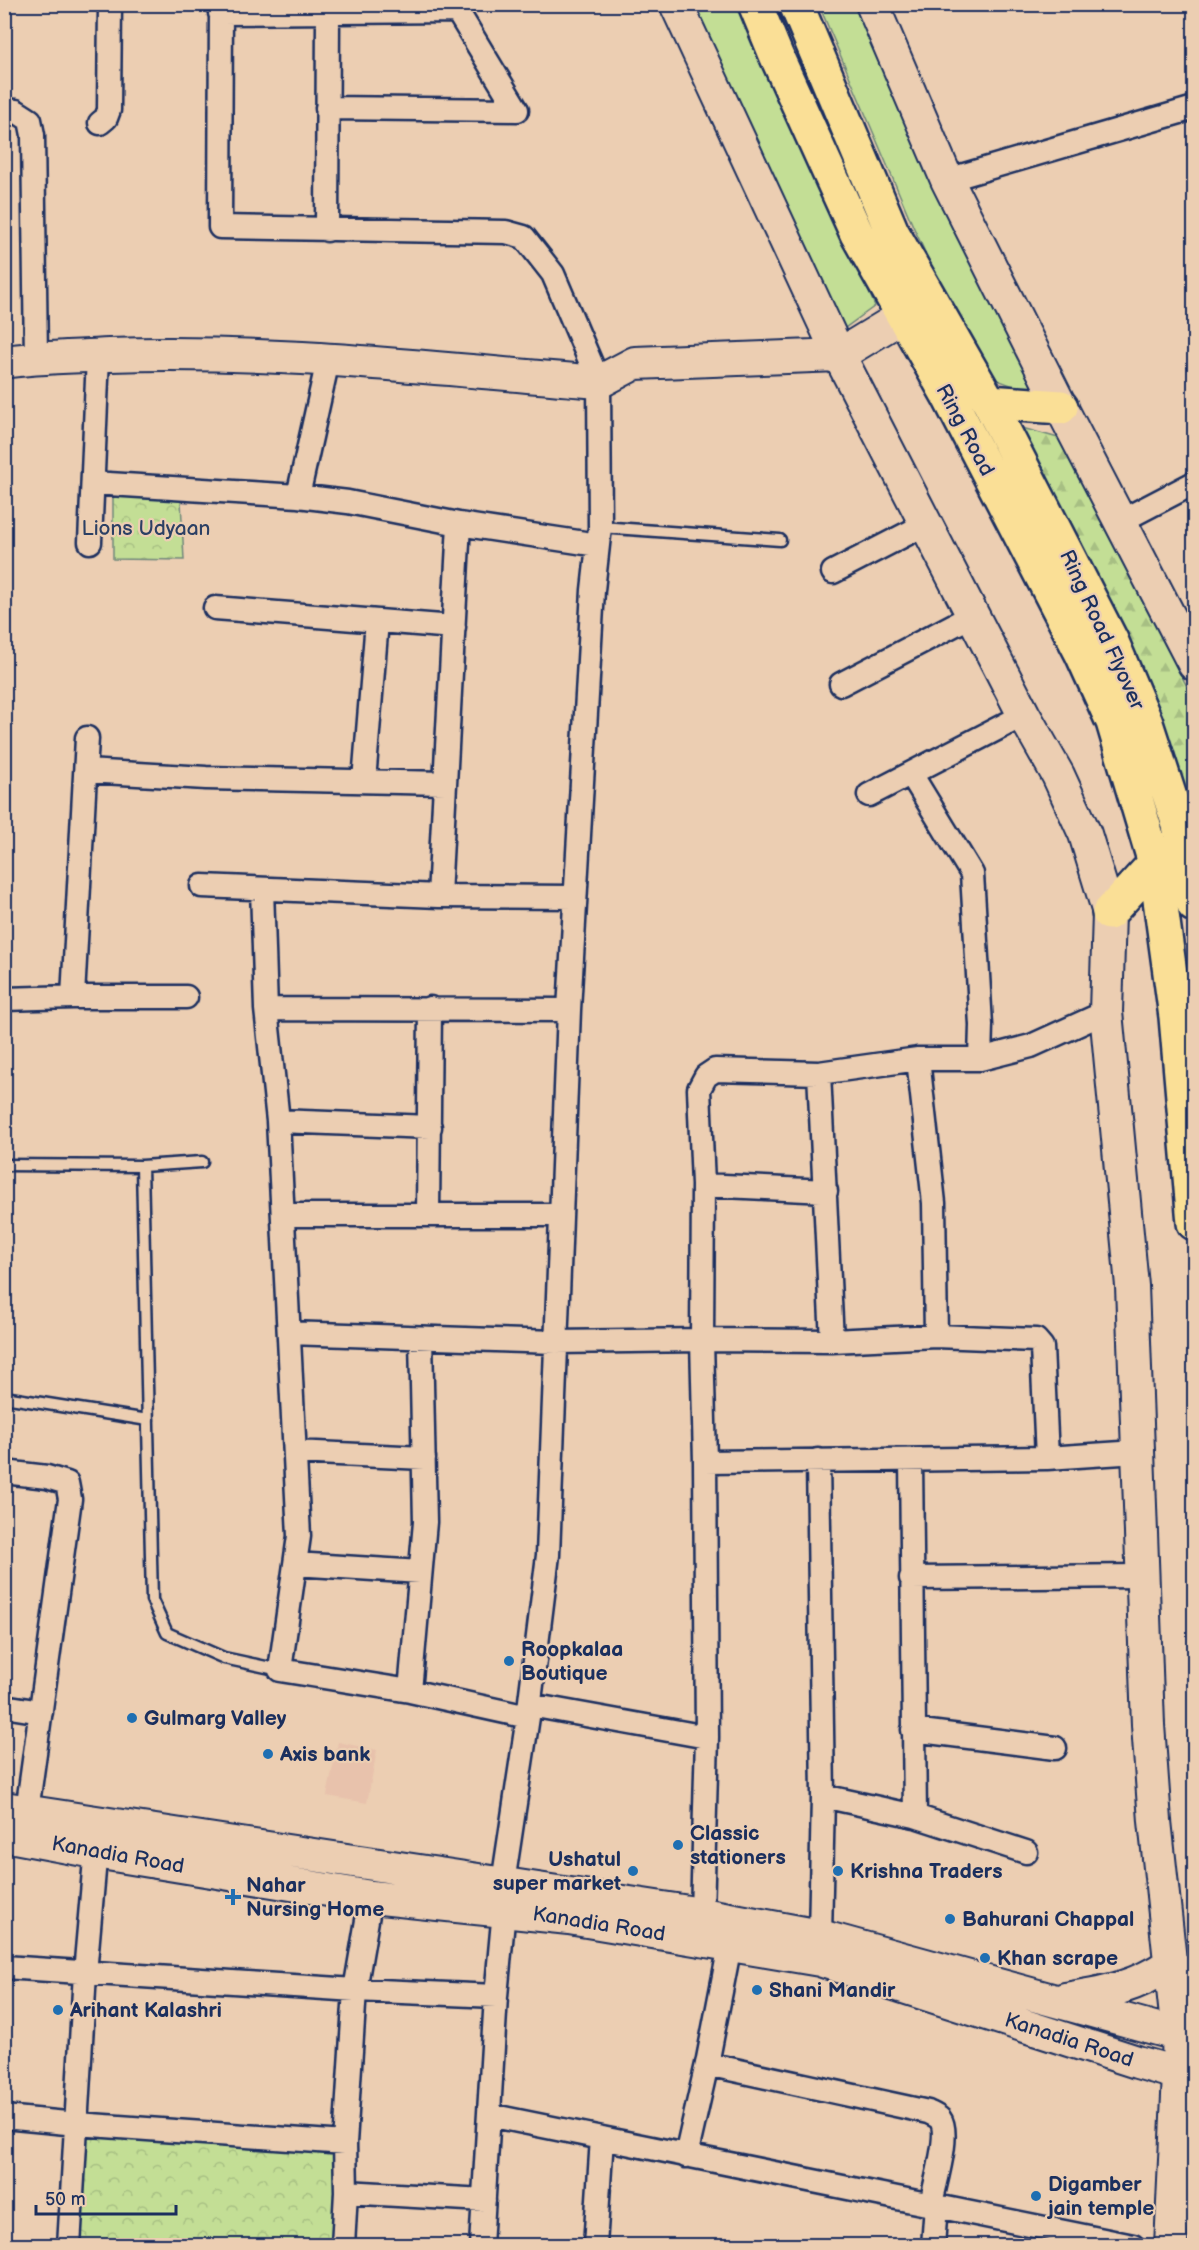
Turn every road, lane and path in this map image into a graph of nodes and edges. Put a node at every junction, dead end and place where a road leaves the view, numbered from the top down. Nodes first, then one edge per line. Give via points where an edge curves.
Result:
1 (110, 4) edge
2 (676, 4) edge
3 (755, 4) edge
4 (796, 4) edge
5 (872, 4) edge
6 (455, 8) edge
7 (220, 9) edge
8 (328, 12) junction
9 (327, 108) junction
10 (1194, 108) edge
11 (4, 110) edge
12 (100, 123) dead end
13 (947, 180) junction
14 (327, 230) junction
15 (903, 316) junction
16 (839, 355) junction
17 (98, 356) junction
18 (36, 358) junction
19 (328, 360) junction
20 (4, 362) edge
21 (599, 382) junction
22 (988, 402) junction
23 (1061, 406) junction
24 (93, 483) junction
25 (1194, 483) edge
26 (298, 496) junction
27 (1121, 521) junction
28 (459, 524) junction
29 (926, 524) junction
30 (599, 536) junction
31 (780, 540) dead end
32 (90, 542) dead end
33 (832, 572) dead end
34 (215, 609) dead end
35 (973, 615) junction
36 (377, 621) junction
37 (454, 627) junction
38 (1190, 646) edge
39 (841, 684) dead end
40 (1024, 715) junction
41 (87, 738) dead end
42 (86, 771) junction
43 (910, 774) junction
44 (364, 781) junction
45 (445, 783) junction
46 (868, 795) dead end
47 (1155, 864) junction
48 (202, 886) dead end
49 (262, 889) junction
50 (439, 896) junction
51 (575, 897) junction
52 (1194, 905) edge
53 (1109, 913) junction
54 (73, 997) junction
55 (186, 997) dead end
56 (4, 999) edge
57 (430, 1008) junction
58 (266, 1009) junction
59 (569, 1010) junction
60 (1106, 1012) junction
61 (918, 1059) junction
62 (980, 1059) junction
63 (819, 1072) junction
64 (278, 1121) junction
65 (430, 1128) junction
66 (202, 1162) dead end
67 (4, 1165) edge
68 (142, 1166) junction
69 (703, 1185) junction
70 (826, 1191) junction
71 (283, 1215) junction
72 (428, 1215) junction
73 (561, 1215) junction
74 (1194, 1223) edge
75 (289, 1333) junction
76 (936, 1336) junction
77 (421, 1338) junction
78 (702, 1340) junction
79 (832, 1341) junction
80 (556, 1342) junction
81 (4, 1397) edge
82 (148, 1420) junction
83 (295, 1452) junction
84 (1137, 1452) junction
85 (424, 1458) junction
86 (1047, 1458) junction
87 (818, 1460) junction
88 (910, 1460) junction
89 (705, 1462) junction
90 (4, 1472) edge
91 (295, 1564) junction
92 (420, 1572) junction
93 (1141, 1576) junction
94 (911, 1578) junction
95 (280, 1670) junction
96 (410, 1691) junction
97 (4, 1706) edge
98 (529, 1711) junction
99 (40, 1712) junction
100 (913, 1730) junction
101 (707, 1737) junction
102 (1055, 1748) dead end
103 (823, 1796) junction
104 (16, 1809) edge
105 (915, 1816) junction
106 (98, 1821) junction
107 (4, 1835) edge
108 (95, 1852) junction
109 (1026, 1852) dead end
110 (371, 1897) junction
111 (504, 1897) junction
112 (702, 1914) junction
113 (820, 1936) junction
114 (730, 1945) junction
115 (4, 1967) edge
116 (1182, 1971) edge
117 (85, 1972) junction
118 (355, 1990) junction
119 (496, 1996) junction
120 (1056, 2001) junction
121 (1186, 2037) edge
122 (707, 2064) junction
123 (1187, 2076) edge
124 (489, 2115) junction
125 (4, 2117) edge
126 (77, 2124) junction
127 (602, 2138) junction
128 (345, 2143) junction
129 (686, 2156) junction
130 (1184, 2177) edge
131 (346, 2192) junction
132 (484, 2200) junction
133 (933, 2204) junction
134 (1051, 2236) edge
135 (69, 2246) edge
136 (343, 2246) edge
137 (481, 2246) edge
138 (595, 2246) edge
139 (933, 2246) edge
140 (1133, 2246) edge
141 (1171, 2246) edge

1 - 12 street via 109,110
2 - 16 street
3 - 15 main road, Ring Road via 857,234
4 - 22 main road, Ring Road via 892,232
5 - 13 street
6 - 8 street
6 - 9 street via 517,110
7 - 8 street
7 - 14 street via 220,227
8 - 9 street
9 - 14 street
10 - 13 street
11 - 18 street via 15,111 30,120 33,135
13 - 23 street
14 - 21 street via 506,232 524,237 553,274
15 - 16 street
15 - 47 main road, Ring Road via 1082,654 1113,722
16 - 21 street via 635,363
16 - 29 street
17 - 18 street
17 - 19 street via 218,353
17 - 24 street
18 - 20 street
19 - 21 street
19 - 26 street
21 - 30 street
22 - 23 main road
22 - 52 main road, Ring Road Flyover via 1111,639 1146,723 1179,825
23 - 27 street
24 - 26 street
24 - 32 street
25 - 27 street
26 - 28 street
27 - 38 street
28 - 30 street
28 - 37 street
29 - 33 street
29 - 35 street
30 - 31 lane
30 - 51 street
34 - 36 street
35 - 39 street
35 - 40 street
36 - 37 street
36 - 44 street
37 - 45 street
40 - 43 street
40 - 53 street via 1085,834
41 - 42 street
42 - 44 street
42 - 54 street
43 - 46 street
43 - 62 street via 972,874
44 - 45 street
45 - 50 street
47 - 53 main road
47 - 74 main road via 1176,1017
48 - 49 street
49 - 50 street
49 - 58 street
50 - 51 street
51 - 59 street
53 - 60 street
54 - 55 street
54 - 56 street
57 - 58 street
57 - 59 street
57 - 65 street
58 - 64 street
59 - 73 street
60 - 62 street via 1030,1046
60 - 84 street via 1132,1286
61 - 62 street
61 - 63 street
61 - 76 street via 934,1203
63 - 69 street via 721,1069 706,1076 699,1089
63 - 70 street
64 - 65 street
64 - 71 street
65 - 72 street
66 - 68 lane
67 - 68 lane
68 - 82 lane
69 - 70 street
69 - 78 street
70 - 79 street
71 - 72 street
71 - 75 street
72 - 73 street
73 - 80 street
75 - 77 street
75 - 83 street
76 - 79 street
76 - 86 street via 1036,1340 1042,1347
77 - 80 street
77 - 85 street
78 - 79 street
78 - 80 street
78 - 89 street
80 - 98 street via 548,1555
81 - 82 lane
82 - 95 lane via 152,1600 167,1633 224,1658
83 - 85 street
83 - 91 street via 299,1536
84 - 86 street
84 - 93 street
85 - 92 street via 425,1522
86 - 88 street
87 - 88 street
87 - 89 street
87 - 103 street
88 - 94 street
89 - 101 street
90 - 99 street via 67,1483 70,1499
91 - 92 street
91 - 95 street
92 - 96 street
93 - 94 street
93 - 116 street via 1155,1821
94 - 100 street
95 - 96 street
96 - 98 street
97 - 99 street
98 - 101 street
98 - 111 street
99 - 104 street
100 - 102 street
100 - 105 street
101 - 112 street
103 - 105 street
103 - 113 street
104 - 106 street
105 - 109 street
106 - 108 street
106 - 111 street
107 - 108 street, Kanadia Road
108 - 110 street, Kanadia Road
108 - 117 street
110 - 111 street, Kanadia Road
110 - 118 street
111 - 112 street
111 - 114 street, Kanadia Road via 569,1918
111 - 119 street
112 - 113 street
113 - 120 street
114 - 122 street
114 - 123 street, Kanadia Road via 820,1960
115 - 117 street
116 - 120 street
116 - 121 street
117 - 118 street
117 - 126 street
118 - 119 street
118 - 128 street
119 - 124 street
120 - 121 street
121 - 123 street
122 - 129 street
122 - 133 street via 939,2117 944,2141
123 - 130 street
124 - 127 street
124 - 132 street
125 - 126 street
126 - 128 street
126 - 135 street
127 - 129 street
127 - 138 street
128 - 131 street
129 - 133 street
130 - 141 street
131 - 132 street
131 - 136 street
132 - 137 street
133 - 134 street
133 - 139 street
134 - 140 street

